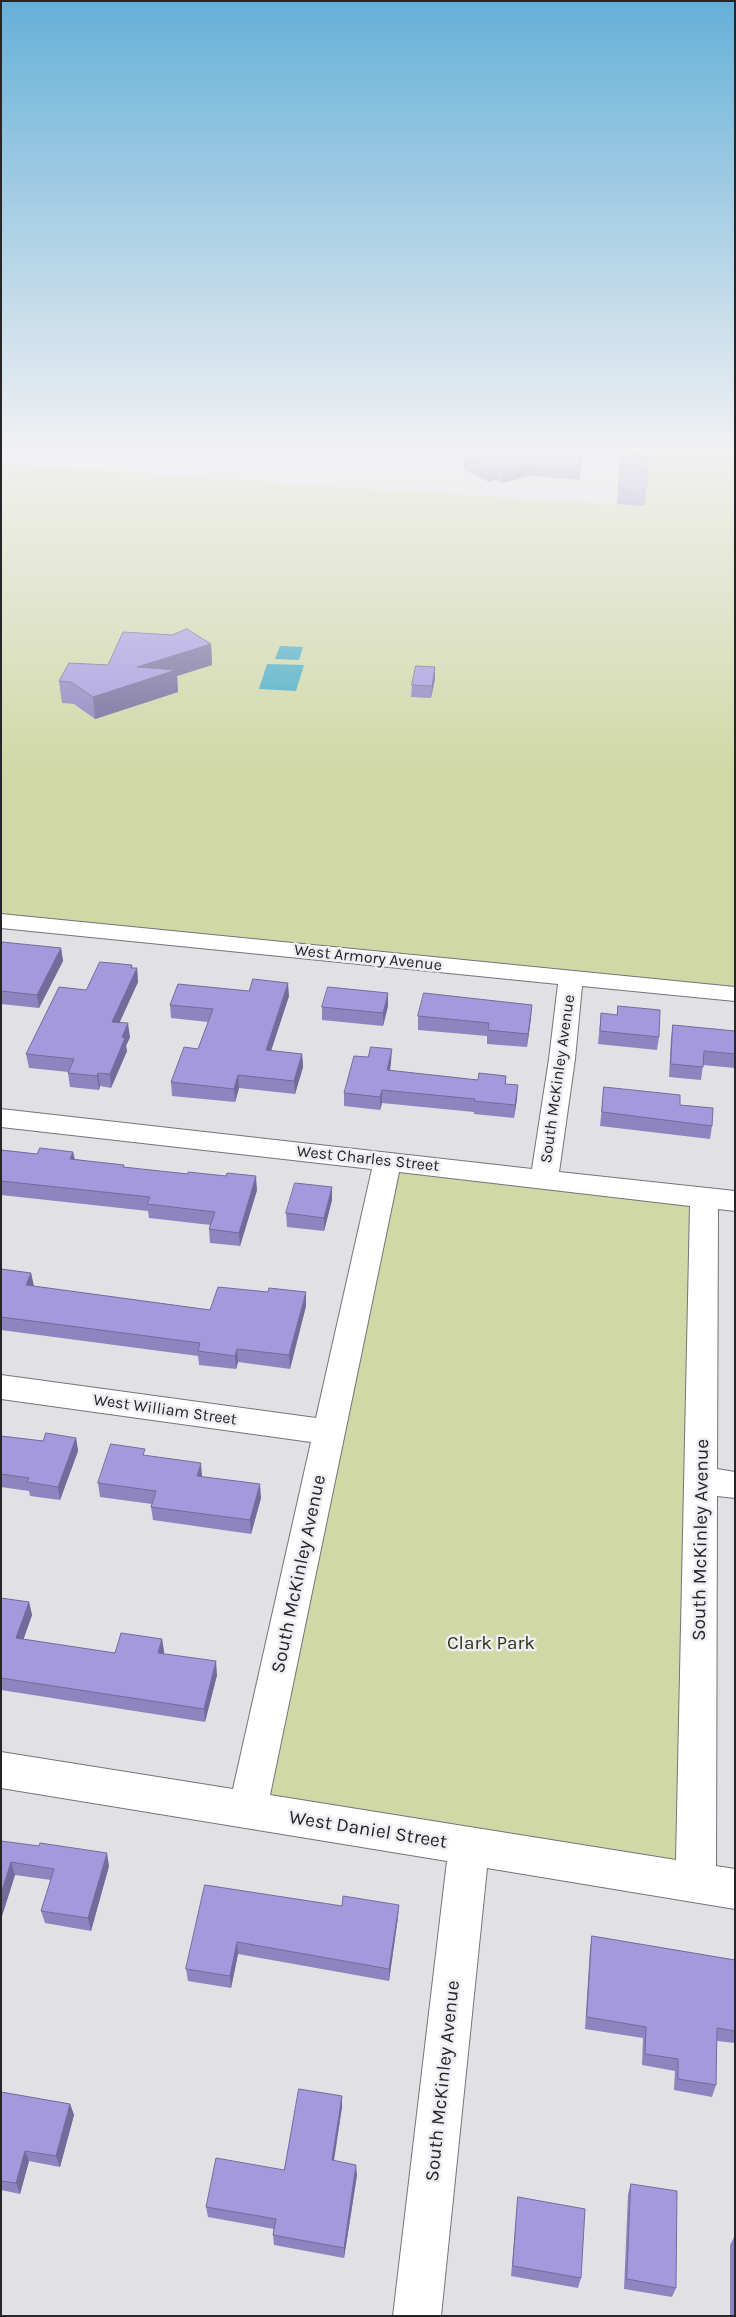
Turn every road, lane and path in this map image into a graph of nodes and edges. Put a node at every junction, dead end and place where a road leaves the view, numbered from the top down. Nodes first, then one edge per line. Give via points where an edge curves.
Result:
1 (1, 921) edge
2 (571, 978) junction
3 (735, 994) edge
4 (1, 1118) edge
5 (387, 1162) junction
6 (544, 1180) junction
7 (720, 1200) edge
8 (1, 1387) edge
9 (329, 1432) junction
10 (702, 1481) junction
11 (735, 1485) edge
12 (1, 1770) edge
13 (248, 1810) junction
14 (469, 1846) junction
15 (696, 1883) junction
16 (735, 1889) edge
17 (417, 2316) edge

1 - 2 street, West Armory Avenue
2 - 3 street, West Armory Avenue
2 - 6 street, South McKinley Avenue
4 - 5 street, West Charles Street
5 - 6 street, West Charles Street
5 - 9 street, South McKinley Avenue
6 - 7 street, West Charles Street
7 - 10 street, South McKinley Avenue
8 - 9 street, West William Street
9 - 13 street, South McKinley Avenue
10 - 11 street
10 - 15 street, South McKinley Avenue
12 - 13 street, West Daniel Street
13 - 14 street, West Daniel Street
14 - 15 street, West Daniel Street
14 - 17 street, South McKinley Avenue
15 - 16 street, West Daniel Street

